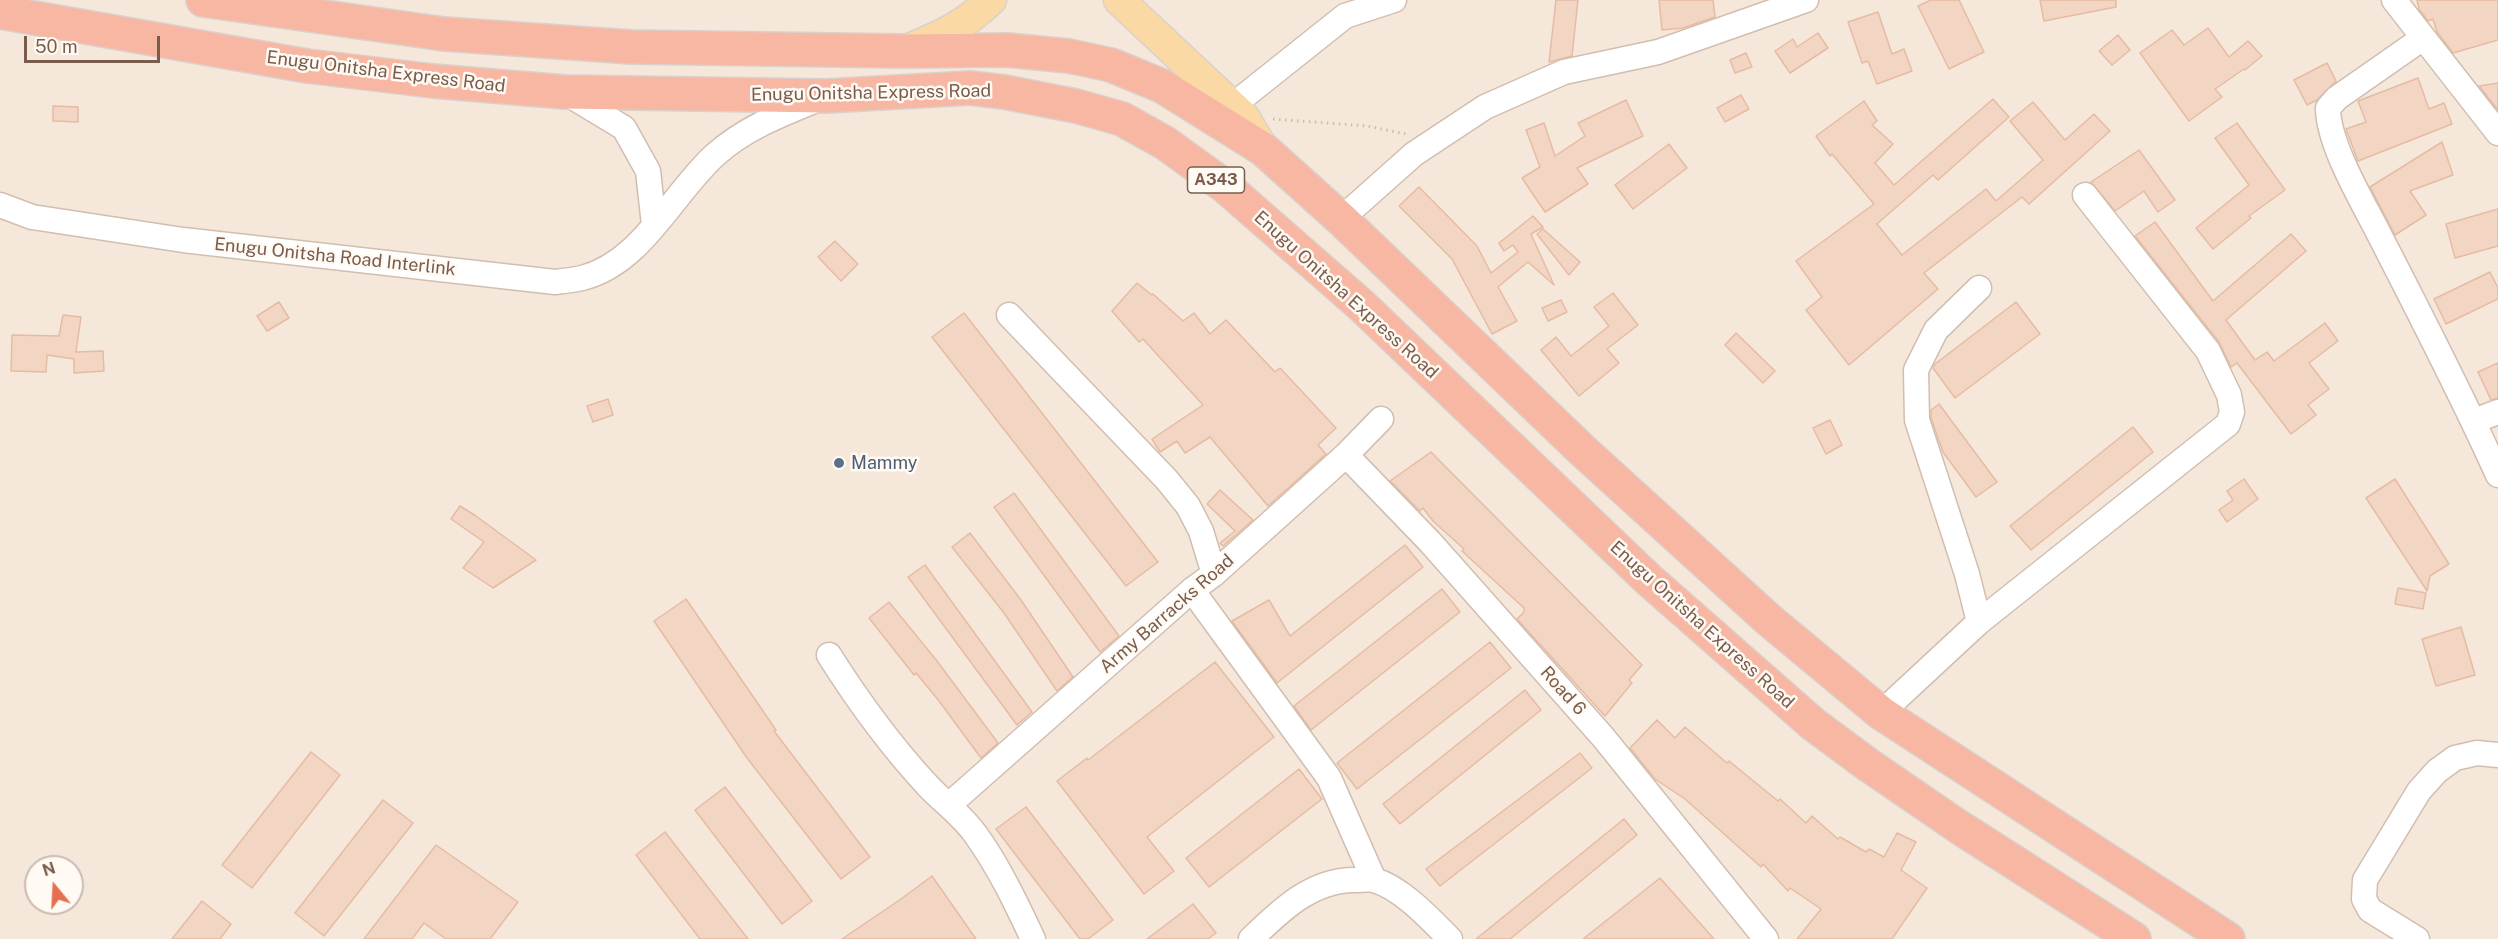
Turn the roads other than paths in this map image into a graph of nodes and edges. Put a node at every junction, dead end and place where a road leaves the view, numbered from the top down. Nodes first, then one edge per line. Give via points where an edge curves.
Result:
1 (202, 0) edge
2 (991, 0) edge
3 (1119, 0) edge
4 (1394, 0) edge
5 (1806, 0) edge
6 (2394, 0) edge
7 (1339, 8) edge
8 (0, 12) edge
9 (2423, 38) junction
10 (903, 51) junction
11 (565, 93) junction
12 (826, 96) junction
13 (1238, 111) junction
14 (2498, 133) edge
15 (1263, 149) junction
16 (2085, 195) dead end
17 (0, 205) edge
18 (1341, 219) junction
19 (654, 225) junction
20 (1979, 288) dead end
21 (1009, 315) dead end
22 (2498, 412) edge
23 (1381, 419) dead end
24 (2474, 421) junction
25 (1346, 456) junction
26 (2498, 475) edge
27 (1214, 574) junction
28 (1192, 590) junction
29 (1979, 622) junction
30 (829, 655) dead end
31 (1881, 712) junction
32 (2498, 755) edge
33 (950, 804) junction
34 (1374, 880) junction
35 (1033, 939) edge
36 (1251, 939) edge
37 (1450, 939) edge
38 (1766, 939) edge
39 (2134, 939) edge
40 (2228, 939) edge
41 (2417, 939) edge

1 - 10 highway, A343 via 444,34 631,47
2 - 10 main road via 972,19 950,32
3 - 13 main road
4 - 7 street
5 - 18 street via 1658,52 1564,72 1485,107 1414,154
6 - 9 street
7 - 13 street
8 - 11 highway, Enugu Onitsha Express Road / A343 via 307,66
9 - 14 street
9 - 24 street via 2337,98 2328,108 2328,121 2345,166
10 - 15 highway, A343 via 1007,50 1111,65 1162,86
11 - 12 highway, Enugu Onitsha Express Road / A343
11 - 19 street via 624,128 648,171
12 - 19 street, Enugu Onitsha Road Interlink via 734,140 714,156
12 - 39 highway, Enugu Onitsha Express Road / A343 via 970,88 1004,92 1122,119 1165,143 1226,187 1361,305 1648,579 1813,724 1959,827
13 - 15 main road
15 - 18 highway, A343
16 - 29 street via 2208,351 2229,395 2232,412 2228,424
17 - 19 street, Enugu Onitsha Road Interlink via 33,217 183,240 555,282 584,278 609,266
18 - 31 highway, A343 via 1600,466 1769,620
20 - 29 street via 1936,330 1916,370 1916,401 1917,420
21 - 27 street via 1188,506 1201,531
22 - 24 street
23 - 25 street, Army Barracks Road
24 - 26 street
25 - 27 street, Army Barracks Road
25 - 38 street, Road 6 via 1430,542 1603,736
27 - 28 street, Army Barracks Road
28 - 33 street, Army Barracks Road
28 - 34 street via 1329,778
29 - 31 street
30 - 33 street via 886,736 929,787
31 - 40 highway, A343
32 - 41 street via 2477,753 2455,758 2437,771 2419,790 2365,880 2364,899 2370,910
33 - 35 street via 976,834
34 - 36 street via 1343,879 1315,887
34 - 37 street via 1402,895

